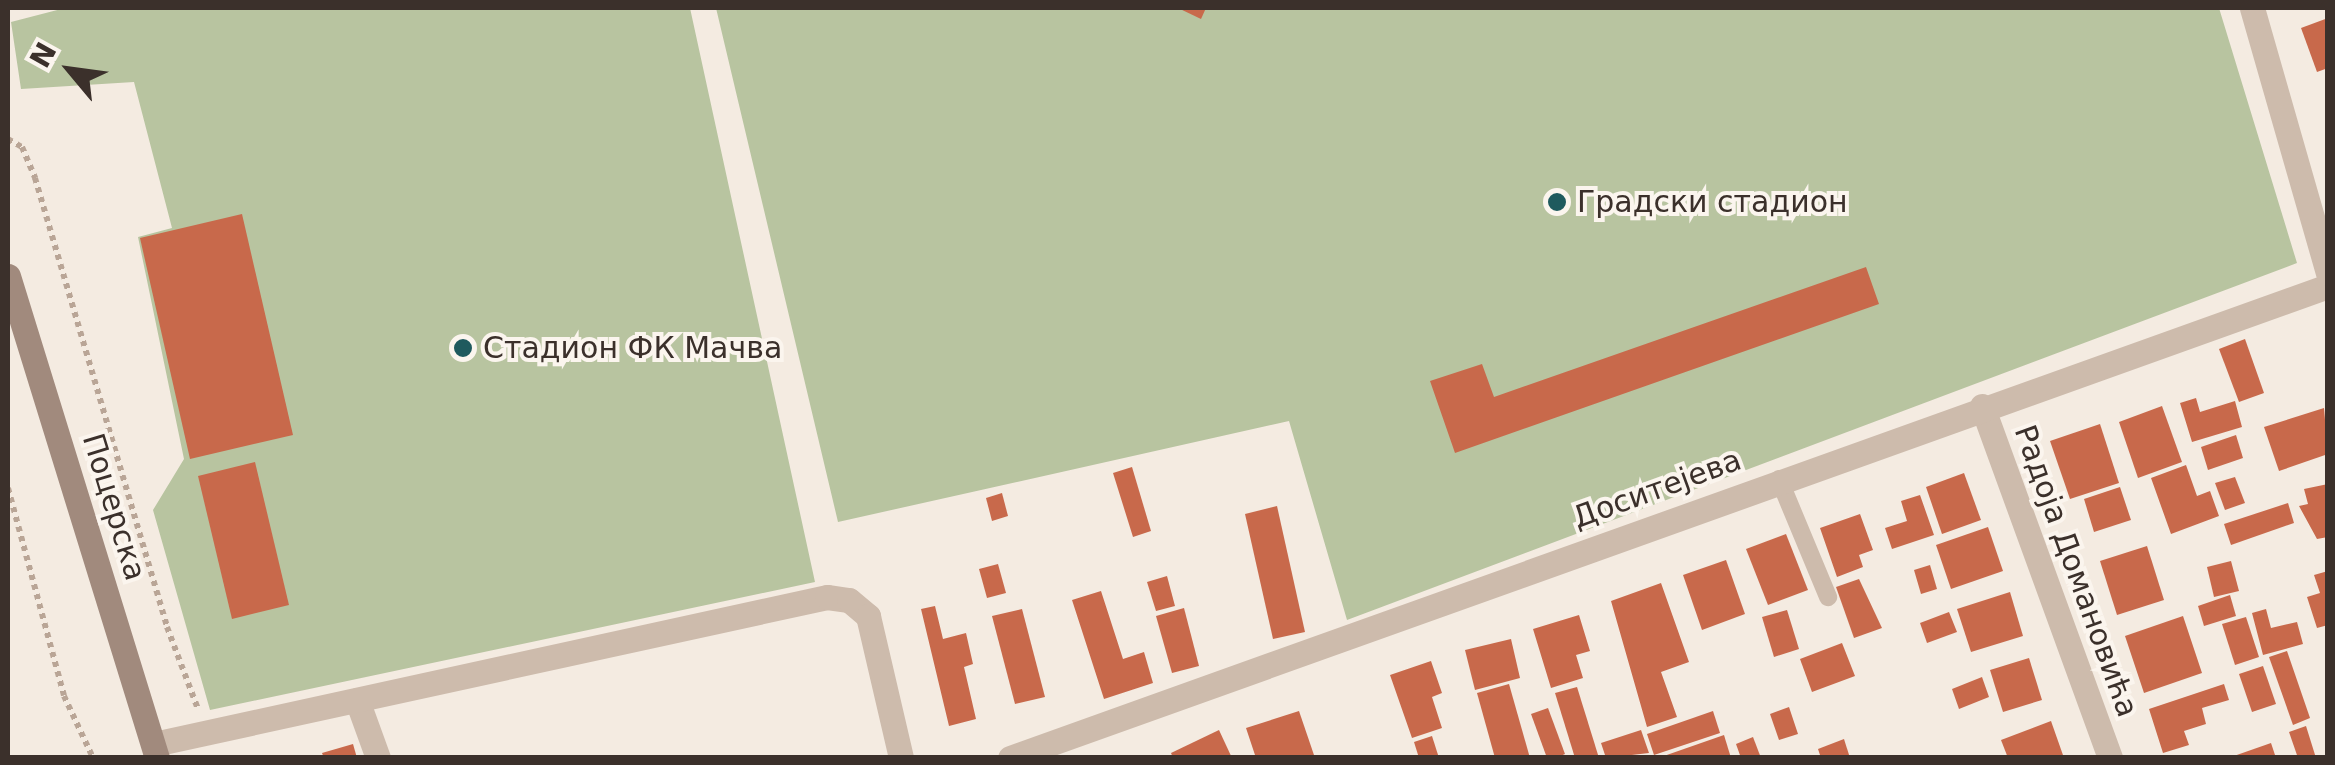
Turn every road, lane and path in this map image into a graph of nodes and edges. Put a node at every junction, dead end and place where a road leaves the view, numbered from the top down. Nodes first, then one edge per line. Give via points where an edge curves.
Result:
1 (2252, 8) edge
2 (8, 140) edge
3 (2328, 273) edge
4 (8, 276) edge
5 (2328, 286) edge
6 (1982, 406) junction
7 (1779, 479) junction
8 (8, 488) edge
9 (1828, 597) dead end
10 (357, 700) junction
11 (206, 733) junction
12 (156, 751) edge
13 (92, 758) edge
14 (378, 758) edge
15 (900, 758) edge
16 (1010, 758) edge
17 (2110, 758) edge

1 - 3 street
2 - 11 path via 22,147 35,178 167,627
4 - 12 main road, Поцерска
5 - 6 street, Доситејева
6 - 7 street, Доситејева
6 - 17 street, Радоја Домановића
7 - 9 lane
7 - 16 street, Доситејева
8 - 13 path via 64,696
10 - 11 street
10 - 14 street
10 - 15 street via 841,598 863,610 873,627
11 - 12 street

